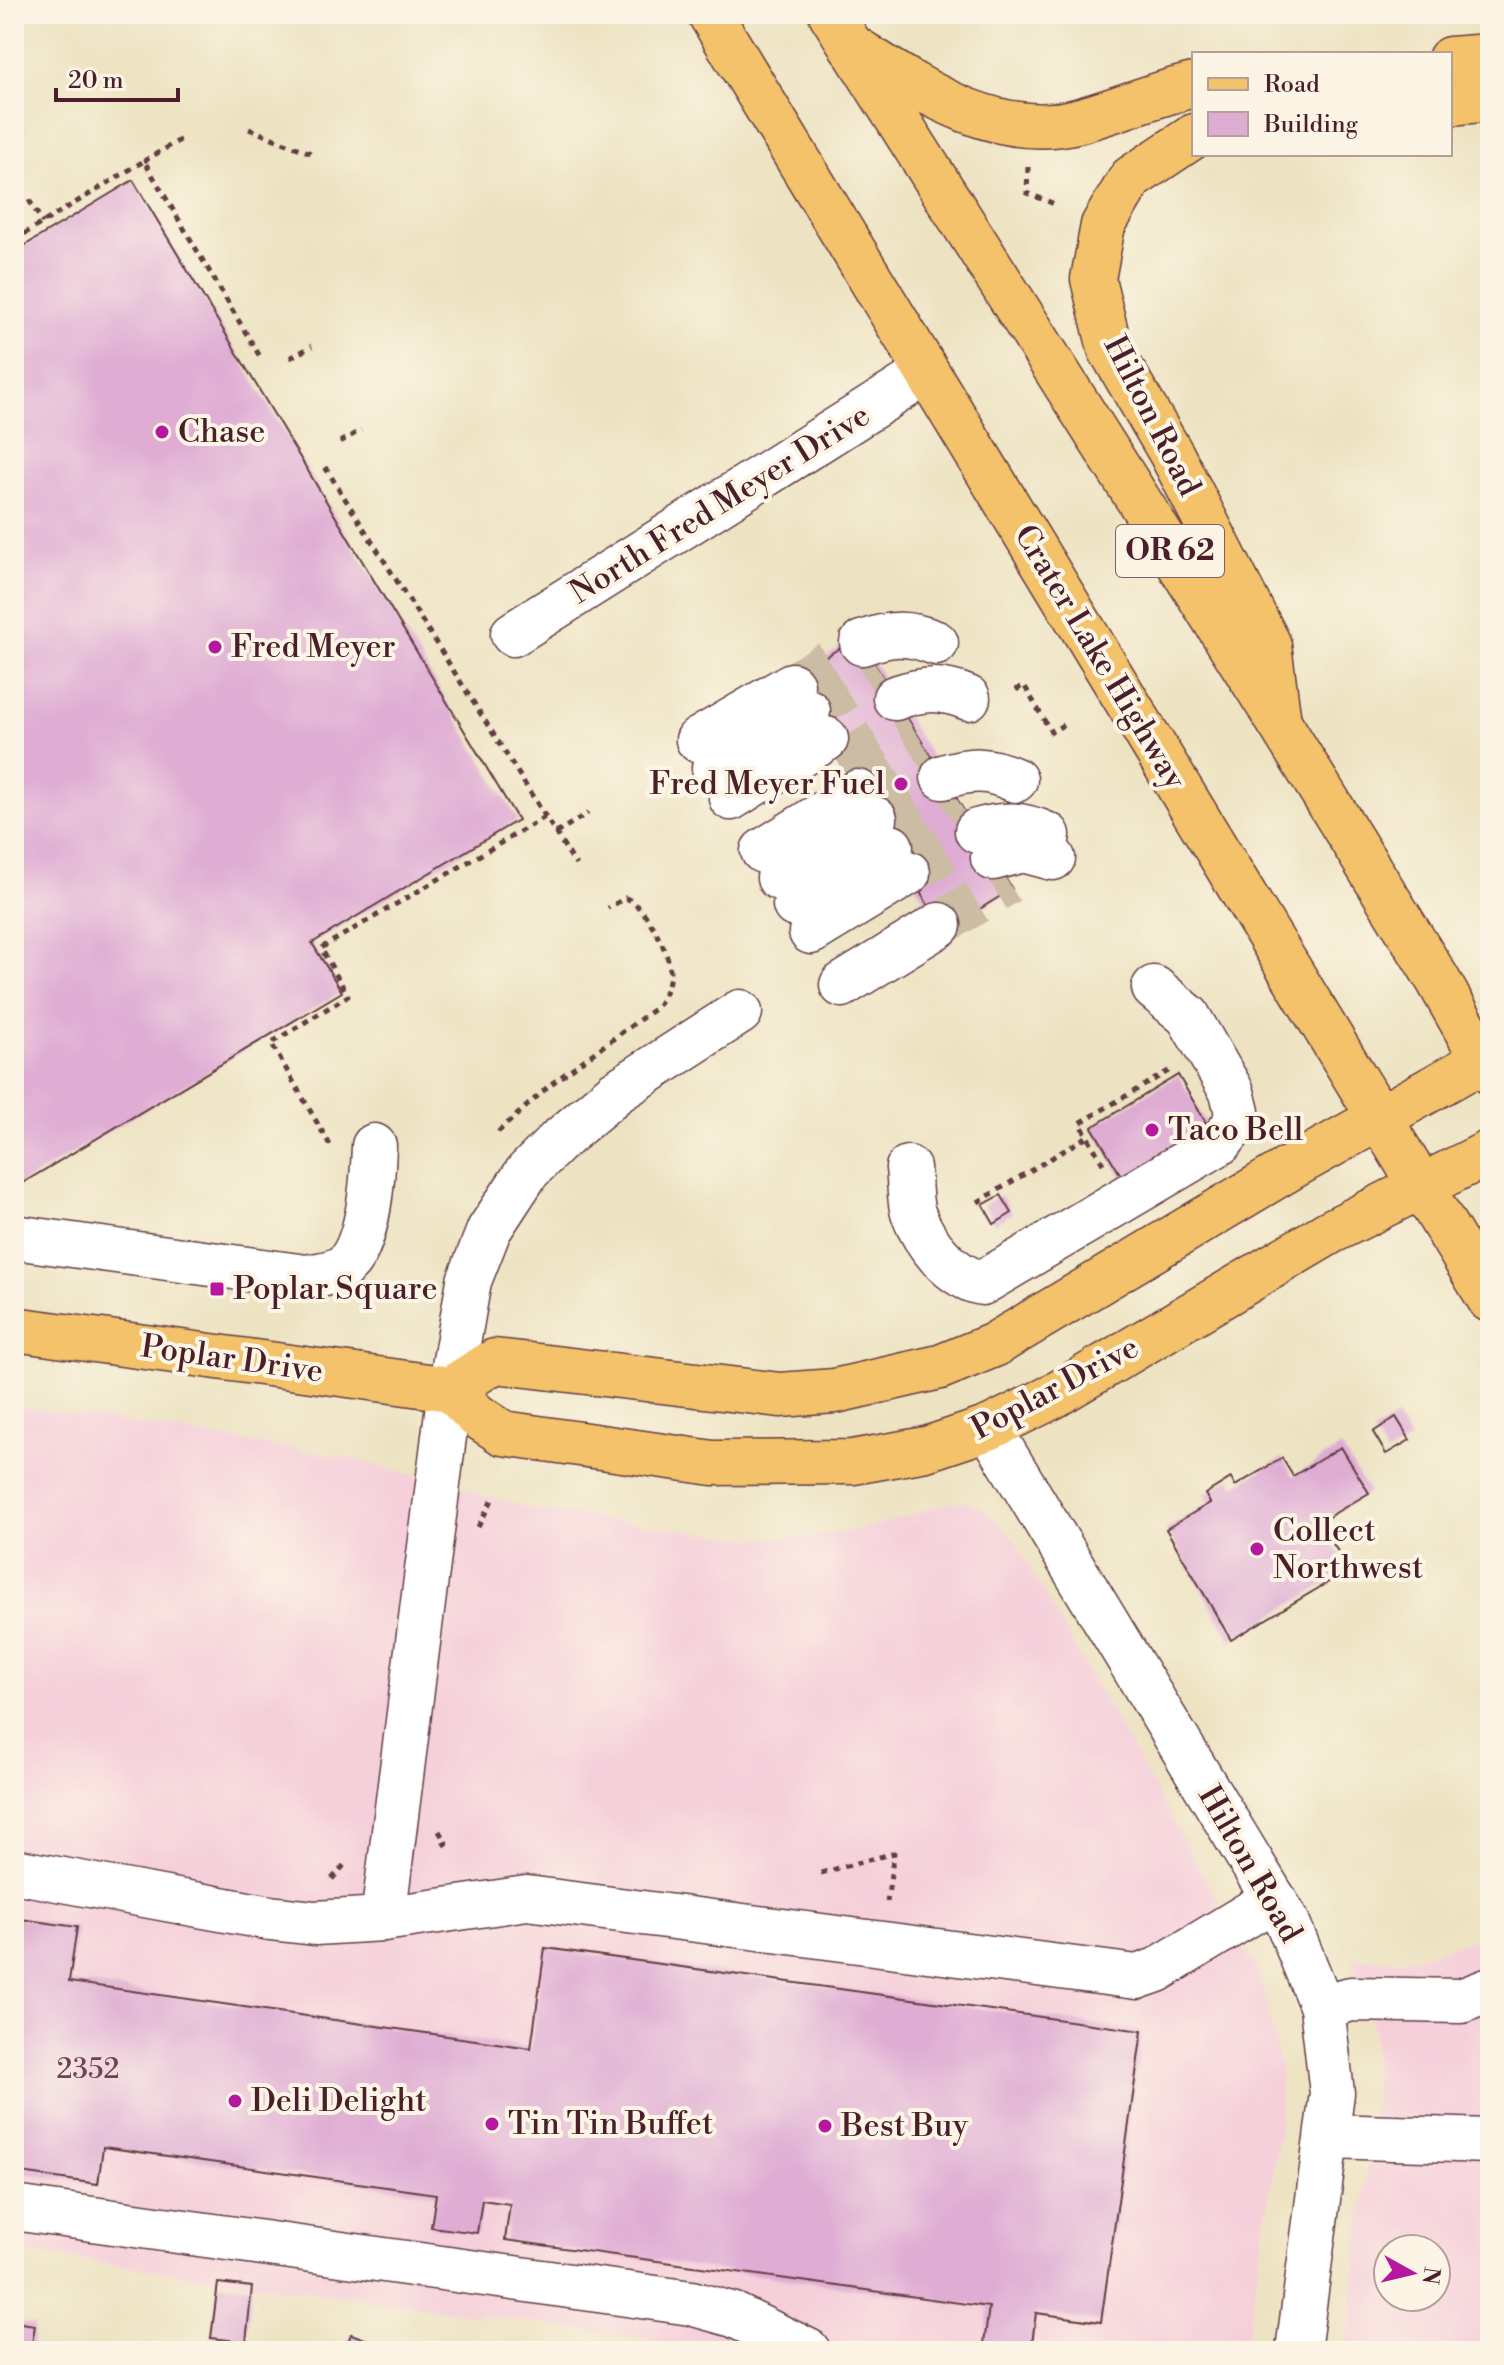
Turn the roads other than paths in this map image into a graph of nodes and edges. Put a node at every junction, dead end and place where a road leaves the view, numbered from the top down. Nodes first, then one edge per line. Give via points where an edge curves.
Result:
1 (710, 14) edge
2 (841, 30) edge
3 (1490, 56) edge
4 (1452, 59) edge
5 (1192, 86) edge
6 (1490, 99) edge
7 (1452, 103) edge
8 (1192, 137) edge
9 (926, 373) junction
10 (513, 634) dead end
11 (1279, 722) junction
12 (935, 763) junction
13 (1004, 765) junction
14 (866, 806) junction
15 (771, 864) junction
16 (1154, 988) dead end
17 (740, 1012) dead end
18 (1488, 1063) edge
19 (1379, 1118) junction
20 (355, 1150) road end
21 (1490, 1152) edge
22 (908, 1168) dead end
23 (1421, 1187) junction
24 (14, 1237) edge
25 (1490, 1300) edge
26 (14, 1329) edge
27 (450, 1389) junction
28 (989, 1428) junction
29 (14, 1871) edge
30 (1274, 1899) junction
31 (383, 1919) junction
32 (1490, 1990) edge
33 (1322, 2007) junction
34 (1328, 2136) junction
35 (1490, 2141) edge
36 (14, 2208) edge
37 (808, 2351) edge
38 (1298, 2351) edge

1 - 9 main road, Crater Lake Highway
2 - 5 main road via 957,107 1031,126 1075,122
2 - 11 main road, OR 62
3 - 4 main road
6 - 7 main road
8 - 11 main road, Hilton Road via 1131,178 1103,225 1093,279 1110,349 1172,455 1269,645
9 - 10 street, North Fred Meyer Drive
9 - 19 main road, Crater Lake Highway
11 - 18 main road, OR 62
12 - 13 street via 993,770
12 - 13 street via 939,714
12 - 13 street via 1005,823 1025,825
12 - 13 street via 908,659 933,661
12 - 13 street via 1037,874
14 - 15 street
14 - 15 street
14 - 15 street
14 - 15 street
14 - 15 street
16 - 22 street via 1188,1016 1232,1092 1237,1112 1221,1142 982,1283 955,1271 930,1244 913,1212
17 - 27 street via 616,1092 527,1172 489,1230 469,1281
18 - 19 main road, Poplar Drive
19 - 23 main road, Crater Lake Highway
19 - 27 main road, Poplar Drive via 994,1345 926,1371 835,1391 780,1395 495,1361
20 - 24 street via 373,1189 355,1253 328,1273 306,1277
21 - 23 main road, Poplar Drive
23 - 25 main road, Crater Lake Highway
23 - 28 main road, Poplar Drive via 1330,1232 1052,1397
26 - 27 main road, Poplar Drive
27 - 28 main road, Poplar Drive via 503,1433 713,1463 853,1462 926,1449
27 - 31 street
28 - 30 street, Hilton Road
29 - 31 street via 270,1918 315,1923
30 - 31 street via 1137,1977 527,1898
30 - 33 street, Hilton Road via 1308,1964
32 - 33 street via 1461,2001 1351,1999
33 - 34 street, Hilton Road via 1332,2093
34 - 35 street
34 - 38 street, Hilton Road
36 - 37 street via 691,2303 734,2315

